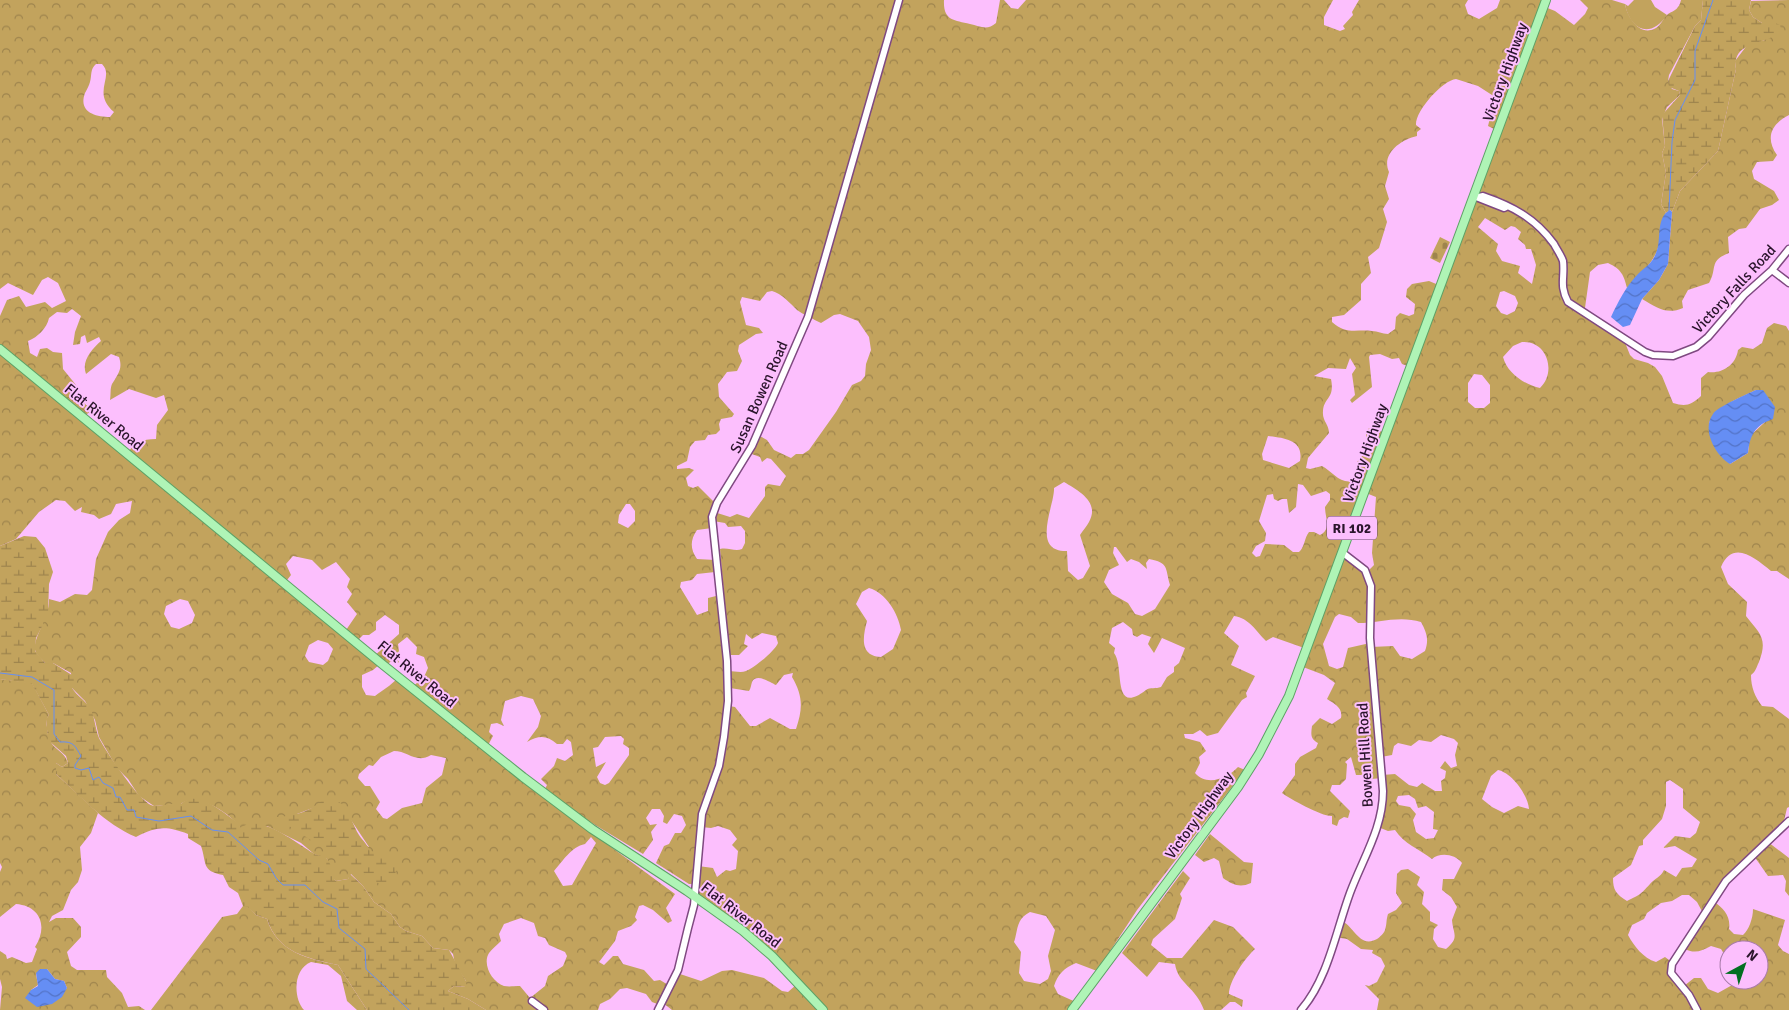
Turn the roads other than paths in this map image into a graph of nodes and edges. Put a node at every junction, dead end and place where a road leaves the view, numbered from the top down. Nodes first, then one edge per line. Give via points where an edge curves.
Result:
1 (899, 0) edge
2 (1543, 1) edge
3 (1477, 197) junction
4 (1789, 248) edge
5 (1772, 270) junction
6 (1789, 283) edge
7 (0, 349) edge
8 (1343, 554) junction
9 (1789, 822) edge
10 (694, 895) junction
11 (1308, 1001) junction
12 (532, 1002) dead end
13 (544, 1010) edge
14 (658, 1010) edge
15 (823, 1010) edge
16 (1072, 1010) edge
17 (1301, 1010) edge
18 (1310, 1010) edge
19 (1697, 1010) edge

1 - 10 street, Susan Bowen Road via 808,317 752,446 717,503 712,517 724,620 728,701 719,766 702,814
2 - 3 main road, Victory Highway / RI 102
3 - 5 street, Victory Falls Road via 1535,222 1560,253 1563,292 1568,302 1653,355 1673,356 1696,347
3 - 8 main road, Victory Highway / RI 102
4 - 5 street, Victory Falls Road
5 - 6 street
7 - 10 main road, Flat River Road via 523,777 592,829
8 - 11 street, Bowen Hill Road via 1361,566 1370,579 1370,633 1382,809 1320,978
8 - 16 main road, Victory Highway / RI 102 via 1289,696 1259,754 1238,787
9 - 19 street via 1726,881 1672,964 1671,973
10 - 14 street, Susan Bowen Road via 678,970
10 - 15 main road, Flat River Road via 772,956
11 - 17 street, Bowen Hill Road
11 - 18 street
12 - 13 street

